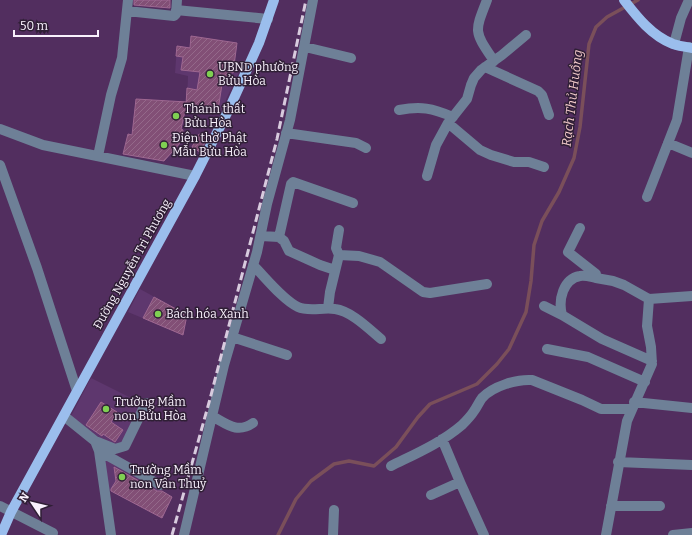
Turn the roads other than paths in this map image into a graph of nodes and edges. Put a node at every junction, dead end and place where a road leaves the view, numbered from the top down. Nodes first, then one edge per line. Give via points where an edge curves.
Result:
1 (128, 0) edge
2 (274, 0) edge
3 (314, 0) edge
4 (487, 0) edge
5 (624, 0) edge
6 (689, 0) edge
7 (176, 5) edge
8 (127, 10) junction
9 (268, 19) junction
10 (526, 35) dead end
11 (674, 44) junction
12 (305, 47) junction
13 (691, 48) edge
14 (351, 58) dead end
15 (494, 60) junction
16 (485, 67) junction
17 (399, 110) dead end
18 (548, 115) dead end
19 (450, 120) junction
20 (0, 129) edge
21 (286, 133) junction
22 (668, 143) junction
23 (366, 148) dead end
24 (692, 153) edge
25 (98, 156) junction
26 (0, 166) edge
27 (544, 167) dead end
28 (195, 176) junction
29 (427, 176) dead end
30 (647, 197) dead end
31 (353, 203) dead end
32 (580, 228) dead end
33 (339, 230) dead end
34 (261, 236) junction
35 (279, 237) junction
36 (339, 255) junction
37 (253, 265) junction
38 (335, 270) junction
39 (596, 278) junction
40 (487, 284) dead end
41 (692, 296) edge
42 (649, 299) junction
43 (544, 306) dead end
44 (328, 308) junction
45 (562, 315) junction
46 (232, 337) junction
47 (381, 339) dead end
48 (547, 349) dead end
49 (287, 355) dead end
50 (652, 361) junction
51 (645, 382) junction
52 (77, 391) junction
53 (146, 403) dead end
54 (632, 405) junction
55 (692, 408) edge
56 (64, 416) junction
57 (212, 416) junction
58 (253, 423) dead end
59 (442, 439) junction
60 (97, 446) junction
61 (618, 462) junction
62 (692, 465) edge
63 (391, 466) dead end
64 (460, 482) junction
65 (160, 485) dead end
66 (431, 495) dead end
67 (0, 506) edge
68 (611, 506) junction
69 (660, 506) dead end
70 (334, 510) dead end
71 (11, 512) junction
72 (692, 532) edge
73 (53, 533) dead end
74 (1, 535) edge
75 (111, 535) edge
76 (184, 535) edge
77 (332, 535) edge
78 (484, 535) edge
79 (606, 535) edge
80 (673, 535) edge

1 - 8 street
2 - 9 main road, Đường Nguyễn Tri Phương
3 - 12 street
4 - 15 street via 477,28 480,40
5 - 11 main road via 640,20 663,39
6 - 11 street
7 - 8 street via 174,16
7 - 9 street
8 - 25 street via 122,58
9 - 28 main road, Đường Nguyễn Tri Phương via 242,82
10 - 15 street
11 - 13 main road
12 - 14 street
12 - 21 street
13 - 22 street via 677,120
15 - 16 street
16 - 18 street via 538,91 542,95
16 - 19 street via 474,78 467,99
17 - 19 street via 411,107 434,109
19 - 27 street via 480,150 514,162 529,162
19 - 29 street via 436,145
20 - 25 street via 43,145
21 - 23 street via 356,142
21 - 34 street
22 - 24 street
22 - 30 street
25 - 28 street
26 - 52 street
28 - 52 main road, Đường Nguyễn Tri Phương
31 - 35 street via 293,182
32 - 39 street via 568,252 596,274
33 - 36 street via 336,244
34 - 35 street
34 - 37 street
35 - 38 street via 289,251
36 - 38 street
36 - 40 street via 359,256 380,262 427,293
37 - 44 street via 297,307
37 - 46 street
38 - 44 street
39 - 42 street via 624,285
39 - 45 street via 579,276 569,281 560,301
41 - 42 street
42 - 50 street via 647,326
43 - 45 street
44 - 47 street via 337,309 356,318
45 - 50 street via 602,339
46 - 49 street
46 - 57 street
48 - 51 street via 588,356
50 - 51 street
51 - 54 street
52 - 56 main road, Đường Nguyễn Tri Phương
53 - 60 street via 125,446 115,449
54 - 55 street
54 - 59 street via 601,409 532,380 513,382 491,391 482,398 462,425
54 - 61 street
56 - 60 street
56 - 71 main road, Đường Nguyễn Tri Phương
57 - 58 street via 235,428 247,427
57 - 76 street
59 - 63 street
59 - 64 street
60 - 65 street
60 - 75 street
61 - 62 street
61 - 68 street
64 - 66 street
64 - 78 street
67 - 71 street
68 - 69 street
68 - 79 street
70 - 77 street
71 - 73 street
71 - 74 main road, Đường Nguyễn Tri Phương
72 - 80 street

